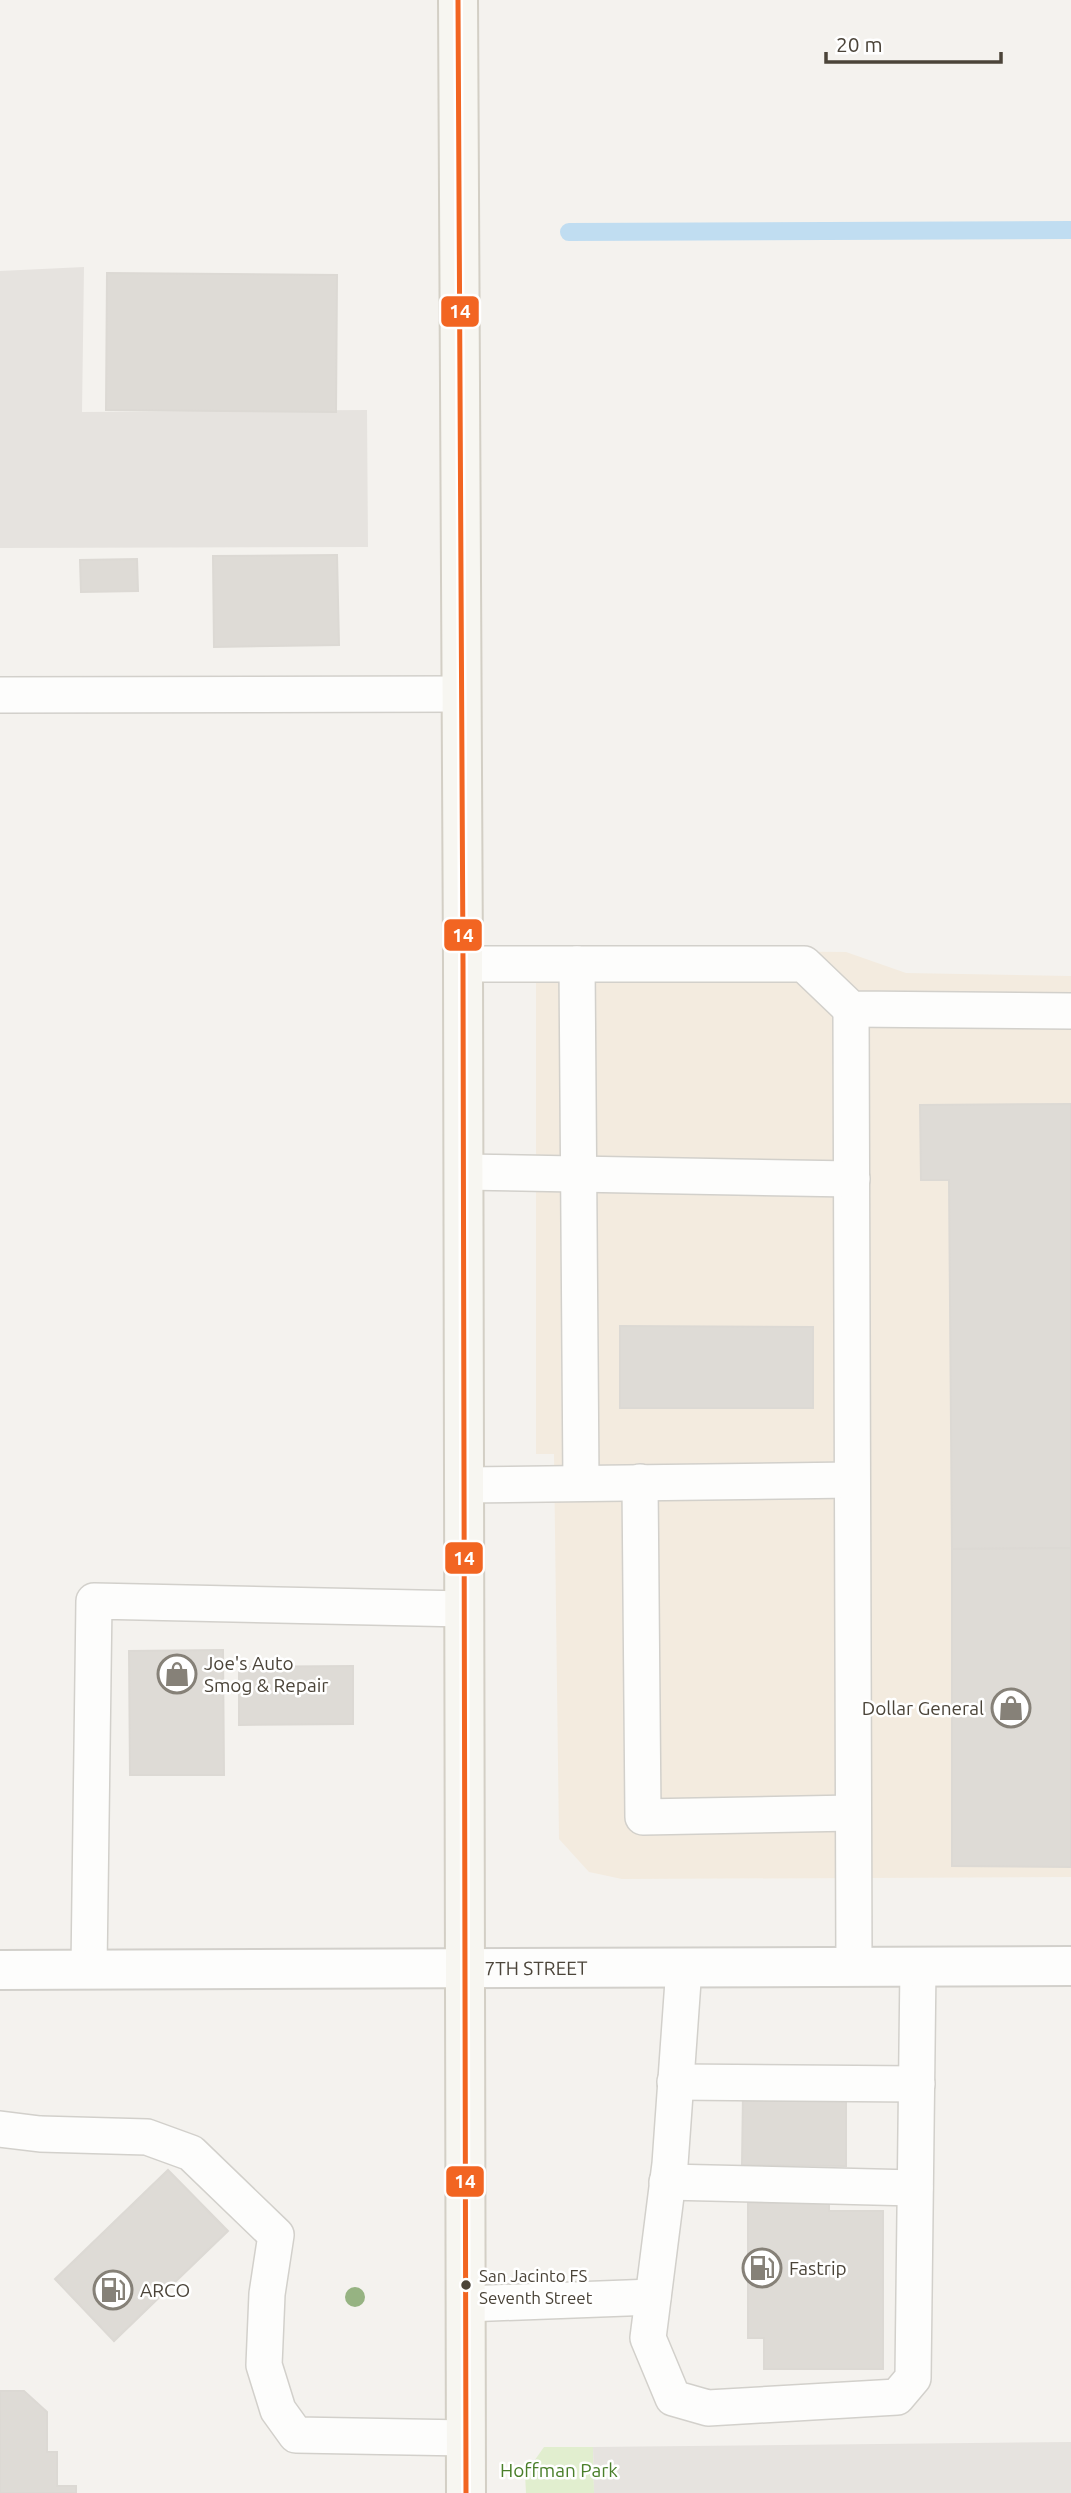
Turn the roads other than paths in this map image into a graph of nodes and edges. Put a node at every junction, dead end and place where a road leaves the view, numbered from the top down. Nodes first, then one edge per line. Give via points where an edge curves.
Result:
1 (458, 0) edge
2 (461, 694) junction
3 (0, 695) edge
4 (463, 964) junction
5 (577, 964) junction
6 (851, 1009) junction
7 (1071, 1011) edge
8 (463, 1171) junction
9 (579, 1172) junction
10 (852, 1179) junction
11 (852, 1480) junction
12 (640, 1482) junction
13 (581, 1483) junction
14 (465, 1485) junction
15 (465, 1609) junction
16 (853, 1813) junction
17 (854, 1966) junction
18 (918, 1966) junction
19 (1071, 1966) edge
20 (466, 1967) junction
21 (684, 1967) junction
22 (89, 1969) junction
23 (0, 1970) edge
24 (675, 2082) junction
25 (917, 2084) junction
26 (0, 2129) edge
27 (667, 2182) junction
28 (915, 2188) junction
29 (653, 2297) junction
30 (466, 2304) junction
31 (466, 2438) junction
32 (466, 2493) edge

1 - 2 main road
2 - 3 lane
2 - 4 main road
4 - 5 lane
4 - 8 main road
5 - 6 lane via 804,964
5 - 9 lane
6 - 7 lane
6 - 10 lane
8 - 9 lane
8 - 14 main road
9 - 10 lane
9 - 13 lane
10 - 11 lane
11 - 12 lane
11 - 16 lane
12 - 13 lane
12 - 16 lane via 643,1817
13 - 14 lane
14 - 15 main road
15 - 20 main road
15 - 22 lane via 94,1601
16 - 17 lane
17 - 18 street, 7TH STREET
17 - 21 street, 7TH STREET
18 - 19 street, 7TH STREET
18 - 25 lane
20 - 21 street, 7TH STREET
20 - 22 street, 7TH STREET
20 - 30 main road
21 - 24 lane
22 - 23 street, 7TH STREET
24 - 25 lane
24 - 27 lane
25 - 28 lane
26 - 31 lane via 147,2137 191,2153 276,2235 267,2294 264,2365 278,2410 296,2435
27 - 28 lane
27 - 29 lane
28 - 29 lane via 913,2378 897,2397 708,2408 673,2398 648,2338
29 - 30 lane
30 - 31 main road
31 - 32 main road

